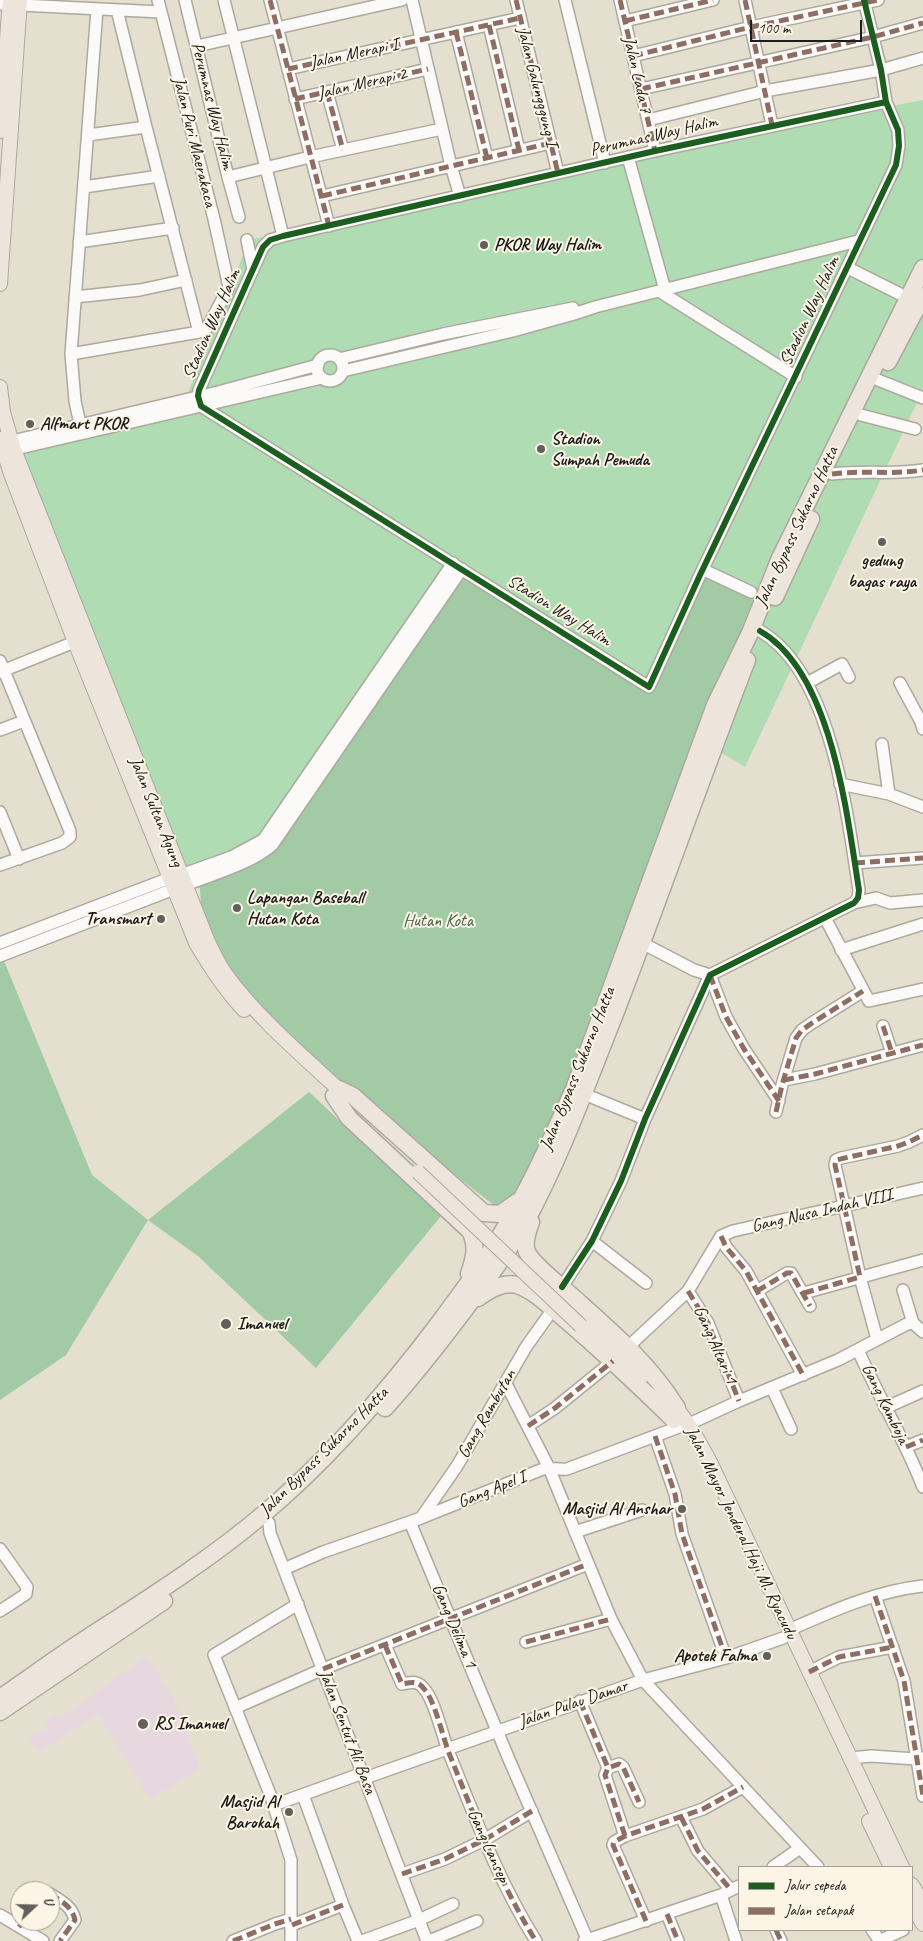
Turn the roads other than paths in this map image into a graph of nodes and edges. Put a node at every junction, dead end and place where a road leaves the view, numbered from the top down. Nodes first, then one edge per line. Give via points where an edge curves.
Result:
1 (158, 0) edge
2 (184, 0) edge
3 (224, 0) edge
4 (270, 0) edge
5 (402, 0) edge
6 (412, 0) edge
7 (516, 0) edge
8 (565, 0) edge
9 (620, 0) edge
10 (713, 0) edge
11 (744, 0) edge
12 (878, 0) edge
13 (377, 2) edge
14 (864, 2) edge
15 (12, 3) edge
16 (97, 9) junction
17 (118, 10) junction
18 (161, 12) junction
19 (520, 18) junction
20 (625, 21) junction
21 (923, 23) edge
22 (489, 25) junction
23 (277, 27) junction
24 (750, 27) junction
25 (456, 32) junction
26 (873, 37) junction
27 (234, 38) junction
28 (421, 40) junction
29 (197, 46) junction
30 (633, 56) junction
31 (923, 58) edge
32 (758, 61) junction
33 (288, 69) junction
34 (428, 69) junction
35 (881, 70) junction
36 (641, 89) junction
37 (765, 91) junction
38 (327, 92) junction
39 (296, 99) junction
40 (886, 102) junction
41 (648, 120) junction
42 (772, 125) junction
43 (146, 128) junction
44 (442, 129) junction
45 (0, 131) edge
46 (88, 135) junction
47 (550, 143) junction
48 (343, 150) junction
49 (519, 150) junction
50 (655, 151) junction
51 (310, 157) junction
52 (628, 157) junction
53 (487, 158) junction
54 (605, 163) junction
55 (451, 166) junction
56 (265, 167) junction
57 (558, 174) junction
58 (159, 176) junction
59 (228, 177) junction
60 (3, 179) edge
61 (84, 188) junction
62 (322, 196) junction
63 (460, 196) junction
64 (239, 217) dead end
65 (329, 226) junction
66 (173, 228) junction
67 (283, 236) junction
68 (247, 240) dead end
69 (858, 241) junction
70 (80, 242) junction
71 (848, 268) junction
72 (923, 268) edge
73 (253, 270) junction
74 (186, 280) junction
75 (0, 284) edge
76 (662, 290) junction
77 (75, 297) junction
78 (915, 297) edge
79 (919, 314) edge
80 (512, 325) junction
81 (470, 328) junction
82 (200, 332) junction
83 (473, 340) junction
84 (71, 354) junction
85 (339, 359) junction
86 (318, 365) junction
87 (343, 371) junction
88 (796, 376) junction
89 (322, 378) junction
90 (878, 380) junction
91 (0, 387) edge
92 (923, 398) edge
93 (199, 401) junction
94 (861, 415) junction
95 (80, 424) junction
96 (915, 429) dead end
97 (4, 446) edge
98 (923, 470) edge
99 (832, 474) junction
100 (458, 566) junction
101 (704, 570) junction
102 (751, 592) dead end
103 (760, 631) junction
104 (81, 639) junction
105 (1, 668) edge
106 (849, 677) dead end
107 (807, 683) junction
108 (900, 683) dead end
109 (24, 721) junction
110 (923, 729) edge
111 (0, 730) edge
112 (882, 744) dead end
113 (840, 784) junction
114 (889, 794) junction
115 (923, 807) edge
116 (0, 812) edge
117 (923, 858) edge
118 (19, 859) junction
119 (854, 863) junction
120 (0, 865) edge
121 (178, 882) junction
122 (923, 900) edge
123 (854, 903) junction
124 (825, 918) junction
125 (923, 924) edge
126 (0, 943) edge
127 (642, 943) junction
128 (842, 950) junction
129 (0, 956) edge
130 (710, 975) junction
131 (622, 976) junction
132 (923, 989) edge
133 (865, 995) junction
134 (883, 1026) dead end
135 (923, 1045) edge
136 (892, 1053) junction
137 (784, 1080) junction
138 (337, 1093) junction
139 (584, 1094) junction
140 (628, 1113) junction
141 (645, 1119) junction
142 (639, 1133) junction
143 (923, 1135) edge
144 (421, 1170) joint
145 (923, 1188) edge
146 (530, 1197) junction
147 (845, 1206) junction
148 (484, 1213) junction
149 (470, 1231) junction
150 (721, 1236) junction
151 (592, 1242) junction
152 (533, 1260) junction
153 (923, 1260) edge
154 (860, 1277) junction
155 (646, 1283) dead end
156 (562, 1287) junction
157 (903, 1290) dead end
158 (688, 1291) junction
159 (757, 1291) junction
160 (804, 1293) junction
161 (465, 1298) junction
162 (539, 1298) junction
163 (810, 1306) dead end
164 (553, 1309) junction
165 (913, 1323) junction
166 (923, 1332) edge
167 (877, 1339) junction
168 (628, 1346) junction
169 (858, 1350) junction
170 (612, 1361) junction
171 (803, 1375) junction
172 (505, 1382) junction
173 (772, 1388) junction
174 (923, 1391) edge
175 (739, 1401) junction
176 (885, 1408) junction
177 (680, 1420) junction
178 (528, 1426) junction
179 (791, 1429) dead end
180 (655, 1436) junction
181 (923, 1440) edge
182 (906, 1447) junction
183 (549, 1468) junction
184 (923, 1485) edge
185 (642, 1510) dead end
186 (416, 1520) junction
187 (269, 1523) junction
188 (575, 1532) junction
189 (0, 1549) edge
190 (277, 1551) junction
191 (304, 1560) junction
192 (588, 1564) junction
193 (284, 1569) junction
194 (923, 1586) edge
195 (875, 1596) junction
196 (298, 1604) junction
197 (0, 1611) edge
198 (451, 1619) junction
199 (611, 1619) junction
200 (786, 1634) junction
201 (526, 1642) dead end
202 (385, 1645) junction
203 (893, 1647) junction
204 (726, 1658) junction
205 (55, 1668) junction
206 (323, 1669) junction
207 (809, 1672) junction
208 (643, 1680) junction
209 (31, 1684) junction
210 (0, 1698) edge
211 (580, 1701) junction
212 (235, 1708) junction
213 (0, 1712) edge
214 (498, 1730) junction
215 (447, 1748) junction
216 (850, 1758) junction
217 (919, 1758) edge
218 (608, 1768) junction
219 (364, 1775) junction
220 (743, 1787) junction
221 (303, 1794) junction
222 (923, 1796) edge
223 (639, 1802) dead end
224 (274, 1805) junction
225 (532, 1811) junction
226 (681, 1817) junction
227 (625, 1836) junction
228 (484, 1840) junction
229 (883, 1840) junction
230 (800, 1848) junction
231 (774, 1866) edge
232 (817, 1866) edge
233 (891, 1866) edge
234 (901, 1866) edge
235 (402, 1874) junction
236 (913, 1887) edge
237 (731, 1890) edge
238 (60, 1901) edge
239 (453, 1904) dead end
240 (923, 1904) edge
241 (343, 1905) junction
242 (913, 1908) edge
243 (667, 1914) junction
244 (419, 1920) junction
245 (477, 1921) dead end
246 (646, 1921) junction
247 (292, 1922) junction
248 (919, 1924) edge
249 (30, 1931) edge
250 (901, 1931) edge
251 (586, 1940) edge
252 (43, 1941) edge
253 (60, 1941) edge
254 (233, 1941) edge
255 (291, 1941) edge
256 (358, 1941) edge
257 (362, 1941) edge
258 (428, 1941) edge
259 (536, 1941) edge
260 (678, 1941) edge
261 (736, 1941) edge
262 (879, 1941) edge

1 - 18 street, Jalan Puri Maerakaca
2 - 29 street, Perumnas Way Halim
3 - 27 street, Perumnas Way Halim
4 - 23 street, Jalan Merapi I
5 - 13 street
6 - 28 street
7 - 19 street, Jalan Galungggung I
8 - 54 street
9 - 20 street, Jalan Lada 7
10 - 20 street
11 - 24 street
12 - 14 street
13 - 23 street
14 - 24 street
14 - 26 street
15 - 16 street
15 - 45 main road
15 - 60 main road
16 - 17 street
16 - 46 street
17 - 18 street
17 - 43 street
18 - 82 street, Jalan Puri Maerakaca via 230,284 207,328
19 - 22 street, Jalan Merapi I
19 - 47 street, Jalan Galungggung I
20 - 30 street, Jalan Lada 7
21 - 26 street
22 - 25 street, Jalan Merapi I
22 - 49 street
23 - 27 street
23 - 33 street, Jalan Merapi I
24 - 30 street
24 - 32 street
25 - 28 street, Jalan Merapi I
25 - 53 street
26 - 32 street
26 - 35 street
27 - 29 street
27 - 56 street, Perumnas Way Halim
28 - 33 street, Jalan Merapi I
28 - 34 street
29 - 59 street, Perumnas Way Halim
30 - 36 street, Jalan Lada 7
31 - 35 street
32 - 36 street
32 - 37 street
33 - 39 street, Jalan Merapi I
34 - 38 street, Jalan Merapi 2
34 - 44 street
35 - 37 street
35 - 40 street
36 - 41 street, Jalan Lada 7
37 - 41 street
37 - 42 street
38 - 39 street, Jalan Merapi 2
38 - 48 street
39 - 51 street, Jalan Merapi I
40 - 42 street, Perumnas Way Halim
40 - 69 street via 898,130 899,155
41 - 50 street, Jalan Lada 7
42 - 50 street, Perumnas Way Halim
43 - 46 street
43 - 58 street
44 - 48 street, Perumnas Way Halim
44 - 55 street
46 - 61 street
47 - 49 street
47 - 57 street, Jalan Galungggung I
48 - 51 street, Perumnas Way Halim
49 - 53 street
50 - 52 street, Perumnas Way Halim
51 - 56 street, Perumnas Way Halim
51 - 62 street, Jalan Merapi I
52 - 54 street, Perumnas Way Halim
52 - 76 street
53 - 55 street
54 - 57 street, Perumnas Way Halim
55 - 62 street
55 - 63 street
56 - 59 street, Perumnas Way Halim
56 - 67 street, Perumnas Way Halim
57 - 63 street, Perumnas Way Halim
58 - 61 street
58 - 66 street
59 - 64 street
60 - 75 main road
61 - 70 street
62 - 65 street, Jalan Merapi I
63 - 65 street, Perumnas Way Halim
65 - 67 street, Perumnas Way Halim
66 - 70 street
66 - 74 street
67 - 73 street, Stadion Way Halim via 270,240 264,246
68 - 73 street
69 - 71 street, Stadion Way Halim
69 - 76 street, Stadion Way Halim
70 - 77 street
71 - 78 street
71 - 88 street, Stadion Way Halim
72 - 78 highway, Jalan Bypass Sukarno Hatta
73 - 93 street, Stadion Way Halim via 198,390
74 - 77 street via 140,290
74 - 82 street
76 - 80 street, Stadion Way Halim via 595,307 572,308
76 - 88 street, Stadion Way Halim
77 - 84 street
78 - 79 highway, Jalan Bypass Sukarno Hatta
78 - 131 highway, Jalan Bypass Sukarno Hatta via 780,558 750,633 715,705
79 - 90 highway, Jalan Bypass Sukarno Hatta
80 - 81 street, Stadion Way Halim
80 - 83 street, Stadion Way Halim
81 - 83 street
81 - 85 street, Stadion Way Halim
82 - 84 street
83 - 87 street, Stadion Way Halim
84 - 95 street
85 - 86 street via 326,356
85 - 87 street
86 - 89 street
86 - 93 street, Stadion Way Halim
87 - 89 street via 334,381
88 - 101 street, Stadion Way Halim
89 - 93 street, Stadion Way Halim
90 - 92 street
90 - 94 highway, Jalan Bypass Sukarno Hatta
91 - 97 main road, Jalan Sultan Agung
93 - 95 street, Stadion Way Halim
93 - 97 street, Stadion Way Halim
93 - 100 street, Stadion Way Halim
94 - 96 street
94 - 99 highway, Jalan Bypass Sukarno Hatta
95 - 97 street, Stadion Way Halim
97 - 104 main road, Jalan Sultan Agung
98 - 99 street
99 - 103 highway, Jalan Bypass Sukarno Hatta
100 - 101 street, Stadion Way Halim via 649,686
100 - 121 street via 264,840
101 - 102 street
103 - 107 street via 776,642
103 - 127 highway, Jalan Bypass Sukarno Hatta
104 - 105 street
104 - 121 main road, Jalan Sultan Agung
105 - 109 street
106 - 107 street via 844,665 840,664
107 - 113 street via 824,721
108 - 110 street
109 - 111 street
109 - 118 street via 70,837
112 - 114 street
113 - 114 street
113 - 119 street
114 - 115 street
116 - 118 street
117 - 119 street
118 - 120 street
119 - 123 street via 859,890
121 - 126 street
121 - 129 street
121 - 138 main road, Jalan Sultan Agung via 223,971 269,1024
122 - 123 street via 890,903 876,898
123 - 124 street
124 - 128 street
124 - 130 street
125 - 128 street
127 - 130 street
127 - 131 highway, Jalan Bypass Sukarno Hatta
128 - 133 street
130 - 137 street via 726,1017 778,1106
130 - 141 street
131 - 139 highway, Jalan Bypass Sukarno Hatta
131 - 146 highway, Jalan Bypass Sukarno Hatta
132 - 133 street via 872,1002
133 - 137 street via 802,1030 792,1048
134 - 136 street
135 - 136 street
136 - 137 street
138 - 144 main road, Jalan Sultan Agung
138 - 148 highway via 353,1096
138 - 149 highway via 349,1118
139 - 140 street
139 - 146 highway, Jalan Bypass Sukarno Hatta
140 - 141 street
140 - 142 street
141 - 142 street
142 - 151 street
143 - 147 street via 898,1146 836,1160
144 - 177 main road, Jalan Mayor Jenderal Haji M. Ryacudu, bridge via 584,1323
145 - 147 street, Gang Nusa Indah VIII
146 - 148 highway via 503,1213
146 - 152 highway via 526,1244
146 - 161 highway, Jalan Bypass Sukarno Hatta via 503,1232
147 - 150 street, Gang Nusa Indah VIII
147 - 154 street
148 - 149 highway via 493,1224 491,1232 481,1236
149 - 161 highway via 475,1252
150 - 158 street
150 - 159 street
151 - 155 street
151 - 156 street
152 - 156 highway
152 - 162 highway via 519,1259 515,1272
153 - 154 street
154 - 160 street
154 - 167 street
156 - 168 highway
157 - 165 street
158 - 168 street
158 - 175 street, Gang Altari 1 via 708,1323
159 - 160 street via 789,1273
159 - 171 street
160 - 163 street
161 - 162 highway via 505,1285 519,1286
161 - 187 highway, Jalan Bypass Sukarno Hatta via 423,1365 374,1421
161 - 205 highway, Jalan Bypass Sukarno Hatta via 377,1402 261,1517
162 - 164 highway
164 - 170 highway
164 - 172 street, Gang Rambutan
165 - 166 street
165 - 167 street, Gang Apel I
167 - 169 street, Gang Apel I
168 - 177 highway via 666,1390
169 - 171 street, Gang Apel I
169 - 176 street, Gang Kamboja
170 - 177 highway
170 - 178 street
171 - 173 street, Gang Apel I
172 - 178 street
172 - 186 street, Gang Rambutan via 457,1466
173 - 175 street, Gang Apel I
173 - 179 street
174 - 176 street
175 - 177 street, Gang Apel I
176 - 182 street, Gang Kamboja
177 - 180 street, Gang Apel I
177 - 200 main road, Jalan Mayor Jenderal Haji M. Ryacudu
178 - 183 street
180 - 183 street, Gang Apel I via 567,1469
180 - 204 street via 675,1494 682,1534
181 - 182 street
182 - 184 street, Gang Kamboja
183 - 186 street, Gang Apel I
183 - 188 street
185 - 188 street
186 - 191 street, Gang Apel I
186 - 198 street, Gang Delima 1
187 - 190 street, Jalan Sentut Ali Basa
187 - 205 highway, Jalan Bypass Sukarno Hatta via 188,1585
188 - 192 street
189 - 197 street via 27,1587 26,1594
190 - 191 street
190 - 193 street, Jalan Sentut Ali Basa
191 - 193 street, Gang Apel I
192 - 198 street
192 - 199 street
193 - 196 street, Jalan Sentut Ali Basa
194 - 195 street, Jalan Pulau Damar
195 - 200 street, Jalan Pulau Damar via 836,1609
195 - 203 street
196 - 206 street, Jalan Sentut Ali Basa
196 - 212 street via 214,1655
198 - 202 street
198 - 214 street, Gang Delima 1
199 - 201 street
199 - 208 street
200 - 204 street, Jalan Pulau Damar
200 - 207 main road, Jalan Mayor Jenderal Haji M. Ryacudu
200 - 229 main road, Jalan Mayor Jenderal Haji M. Ryacudu
202 - 206 street
202 - 215 street, Gang Lansep via 402,1684 414,1681 428,1693
203 - 207 street via 839,1657
203 - 217 street via 904,1681
204 - 208 street, Jalan Pulau Damar
205 - 209 highway, Jalan Bypass Sukarno Hatta
206 - 212 street
206 - 219 street, Jalan Sentut Ali Basa
207 - 216 main road, Jalan Mayor Jenderal Haji M. Ryacudu
208 - 211 street, Jalan Pulau Damar
208 - 220 street
209 - 210 highway, Jalan Bypass Sukarno Hatta
209 - 213 highway, Jalan Bypass Sukarno Hatta
211 - 214 street, Jalan Pulau Damar
211 - 218 street
212 - 224 street
214 - 215 street, Jalan Pulau Damar
214 - 225 street, Gang Delima 1
215 - 219 street, Jalan Pulau Damar
215 - 228 street, Gang Lansep
216 - 217 street
216 - 229 main road, Jalan Mayor Jenderal Haji M. Ryacudu
217 - 222 street
218 - 223 street via 619,1764 623,1768
218 - 227 street via 605,1775
219 - 221 street, Jalan Pulau Damar
219 - 235 street, Jalan Sentut Ali Basa
220 - 226 street
220 - 230 street
221 - 224 street, Jalan Pulau Damar
221 - 241 street
224 - 247 street via 291,1860
225 - 228 street
225 - 251 street, Gang Delima 1
226 - 227 street
226 - 237 street via 698,1851
227 - 246 street via 616,1839 613,1845
228 - 235 street via 445,1859
228 - 259 street, Gang Lansep via 517,1910
229 - 233 main road, Jalan Mayor Jenderal Haji M. Ryacudu
229 - 234 main road, Jalan Mayor Jenderal Haji M. Ryacudu
230 - 231 street
230 - 232 street
235 - 244 street, Jalan Sentut Ali Basa
236 - 240 main road
237 - 243 street
237 - 261 street
238 - 253 street via 73,1912 75,1920
239 - 244 street
241 - 247 street
241 - 256 street
242 - 248 main road
243 - 246 street
243 - 260 street
244 - 257 street
244 - 258 street, Jalan Sentut Ali Basa
245 - 258 street
246 - 251 street
247 - 254 street via 274,1924
247 - 255 street
249 - 252 street
250 - 262 street

